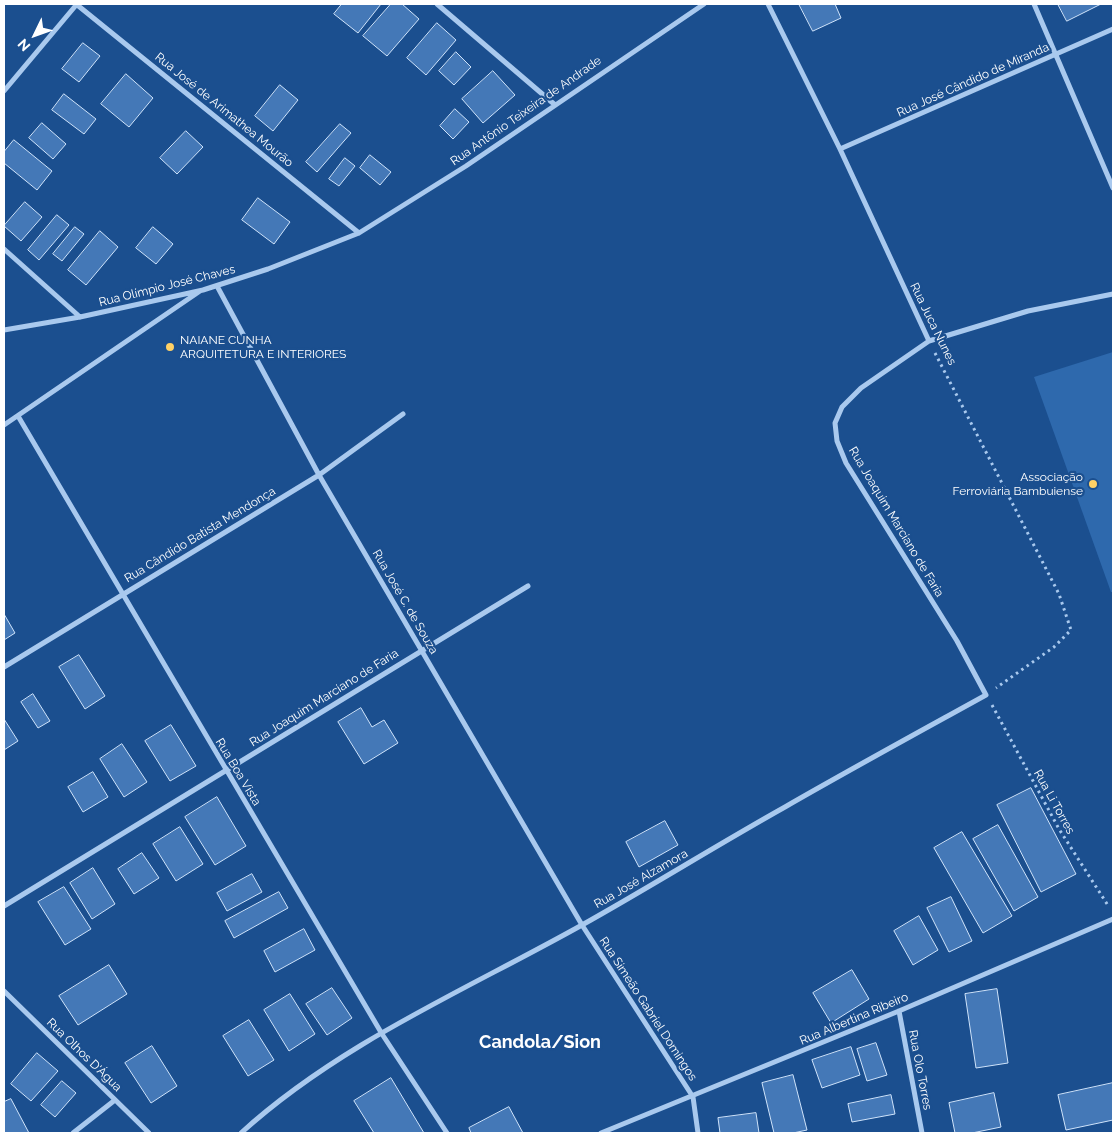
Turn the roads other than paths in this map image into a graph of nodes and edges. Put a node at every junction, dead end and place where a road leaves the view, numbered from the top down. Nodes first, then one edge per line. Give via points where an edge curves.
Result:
1 (77, 4) edge
2 (437, 4) edge
3 (704, 4) edge
4 (768, 4) edge
5 (1034, 4) edge
6 (1113, 29) edge
7 (1055, 55) junction
8 (4, 91) edge
9 (554, 104) junction
10 (840, 149) junction
11 (1113, 188) edge
12 (359, 233) junction
13 (4, 249) edge
14 (216, 286) junction
15 (202, 290) junction
16 (1113, 294) edge
17 (80, 317) junction
18 (4, 330) edge
19 (929, 341) junction
20 (403, 414) dead end
21 (18, 416) junction
22 (4, 424) edge
23 (319, 474) junction
24 (528, 586) dead end
25 (122, 594) junction
26 (421, 651) junction
27 (4, 667) edge
28 (986, 694) joint
29 (226, 771) junction
30 (4, 906) edge
31 (1113, 919) edge
32 (582, 926) junction
33 (4, 991) edge
34 (899, 1011) junction
35 (382, 1034) junction
36 (693, 1097) junction
37 (115, 1100) junction
38 (73, 1133) edge
39 (149, 1133) edge
40 (241, 1133) edge
41 (447, 1133) edge
42 (601, 1133) edge
43 (698, 1133) edge
44 (922, 1133) edge

1 - 8 street
1 - 12 street, Rua José de Arimathea Mourão
2 - 9 street
3 - 9 street, Rua Antônio Teixeira de Andrade
4 - 10 street, Rua Juca Nunes
5 - 7 street
6 - 7 street, Rua José Cândido de Miranda
7 - 10 street, Rua José Cândido de Miranda
7 - 11 street
9 - 12 street, Rua Antônio Teixeira de Andrade via 419,197
10 - 19 street, Rua Juca Nunes
12 - 14 street, Rua Olímpio José Chaves
13 - 17 street
14 - 15 street, Rua Olímpio José Chaves
14 - 23 street, Rua José C. de Souza
15 - 17 street, Rua Olímpio José Chaves
15 - 21 street
16 - 19 street, Rua Joaquim Marciano de Faria via 1028,311
17 - 18 street, Rua Olímpio José Chaves
19 - 28 street, Rua Joaquim Marciano de Faria via 861,388 842,407 836,423 837,441 846,463 957,641
20 - 23 street, Rua Cândido Batista Mendonça
21 - 22 street
21 - 25 street, Rua Boa Vista
23 - 25 street, Rua Cândido Batista Mendonça
23 - 26 street, Rua José C. de Souza
24 - 26 street, Rua Joaquim Marciano de Faria
25 - 27 street, Rua Cândido Batista Mendonça
25 - 29 street, Rua Boa Vista
26 - 29 street, Rua Joaquim Marciano de Faria
26 - 32 street, Rua José C. de Souza
28 - 32 street, Rua José Alzamora via 784,807
29 - 30 street, Rua Joaquim Marciano de Faria
29 - 35 street, Rua Boa Vista
31 - 34 street, Rua Albertina Ribeiro
32 - 35 street, Rua José Alzamora
32 - 36 street, Rua Simeão Gabriel Domingos
33 - 37 street, Rua Olhos D'Água
34 - 36 street, Rua Albertina Ribeiro
34 - 44 street, Rua Olo Torres
35 - 40 street, Rua José Alzamora via 307,1079
35 - 41 street, Rua Boa Vista
36 - 42 street, Rua Albertina Ribeiro
36 - 43 street, Rua Simeão Gabriel Domingos
37 - 38 street
37 - 39 street, Rua Olhos D'Água

